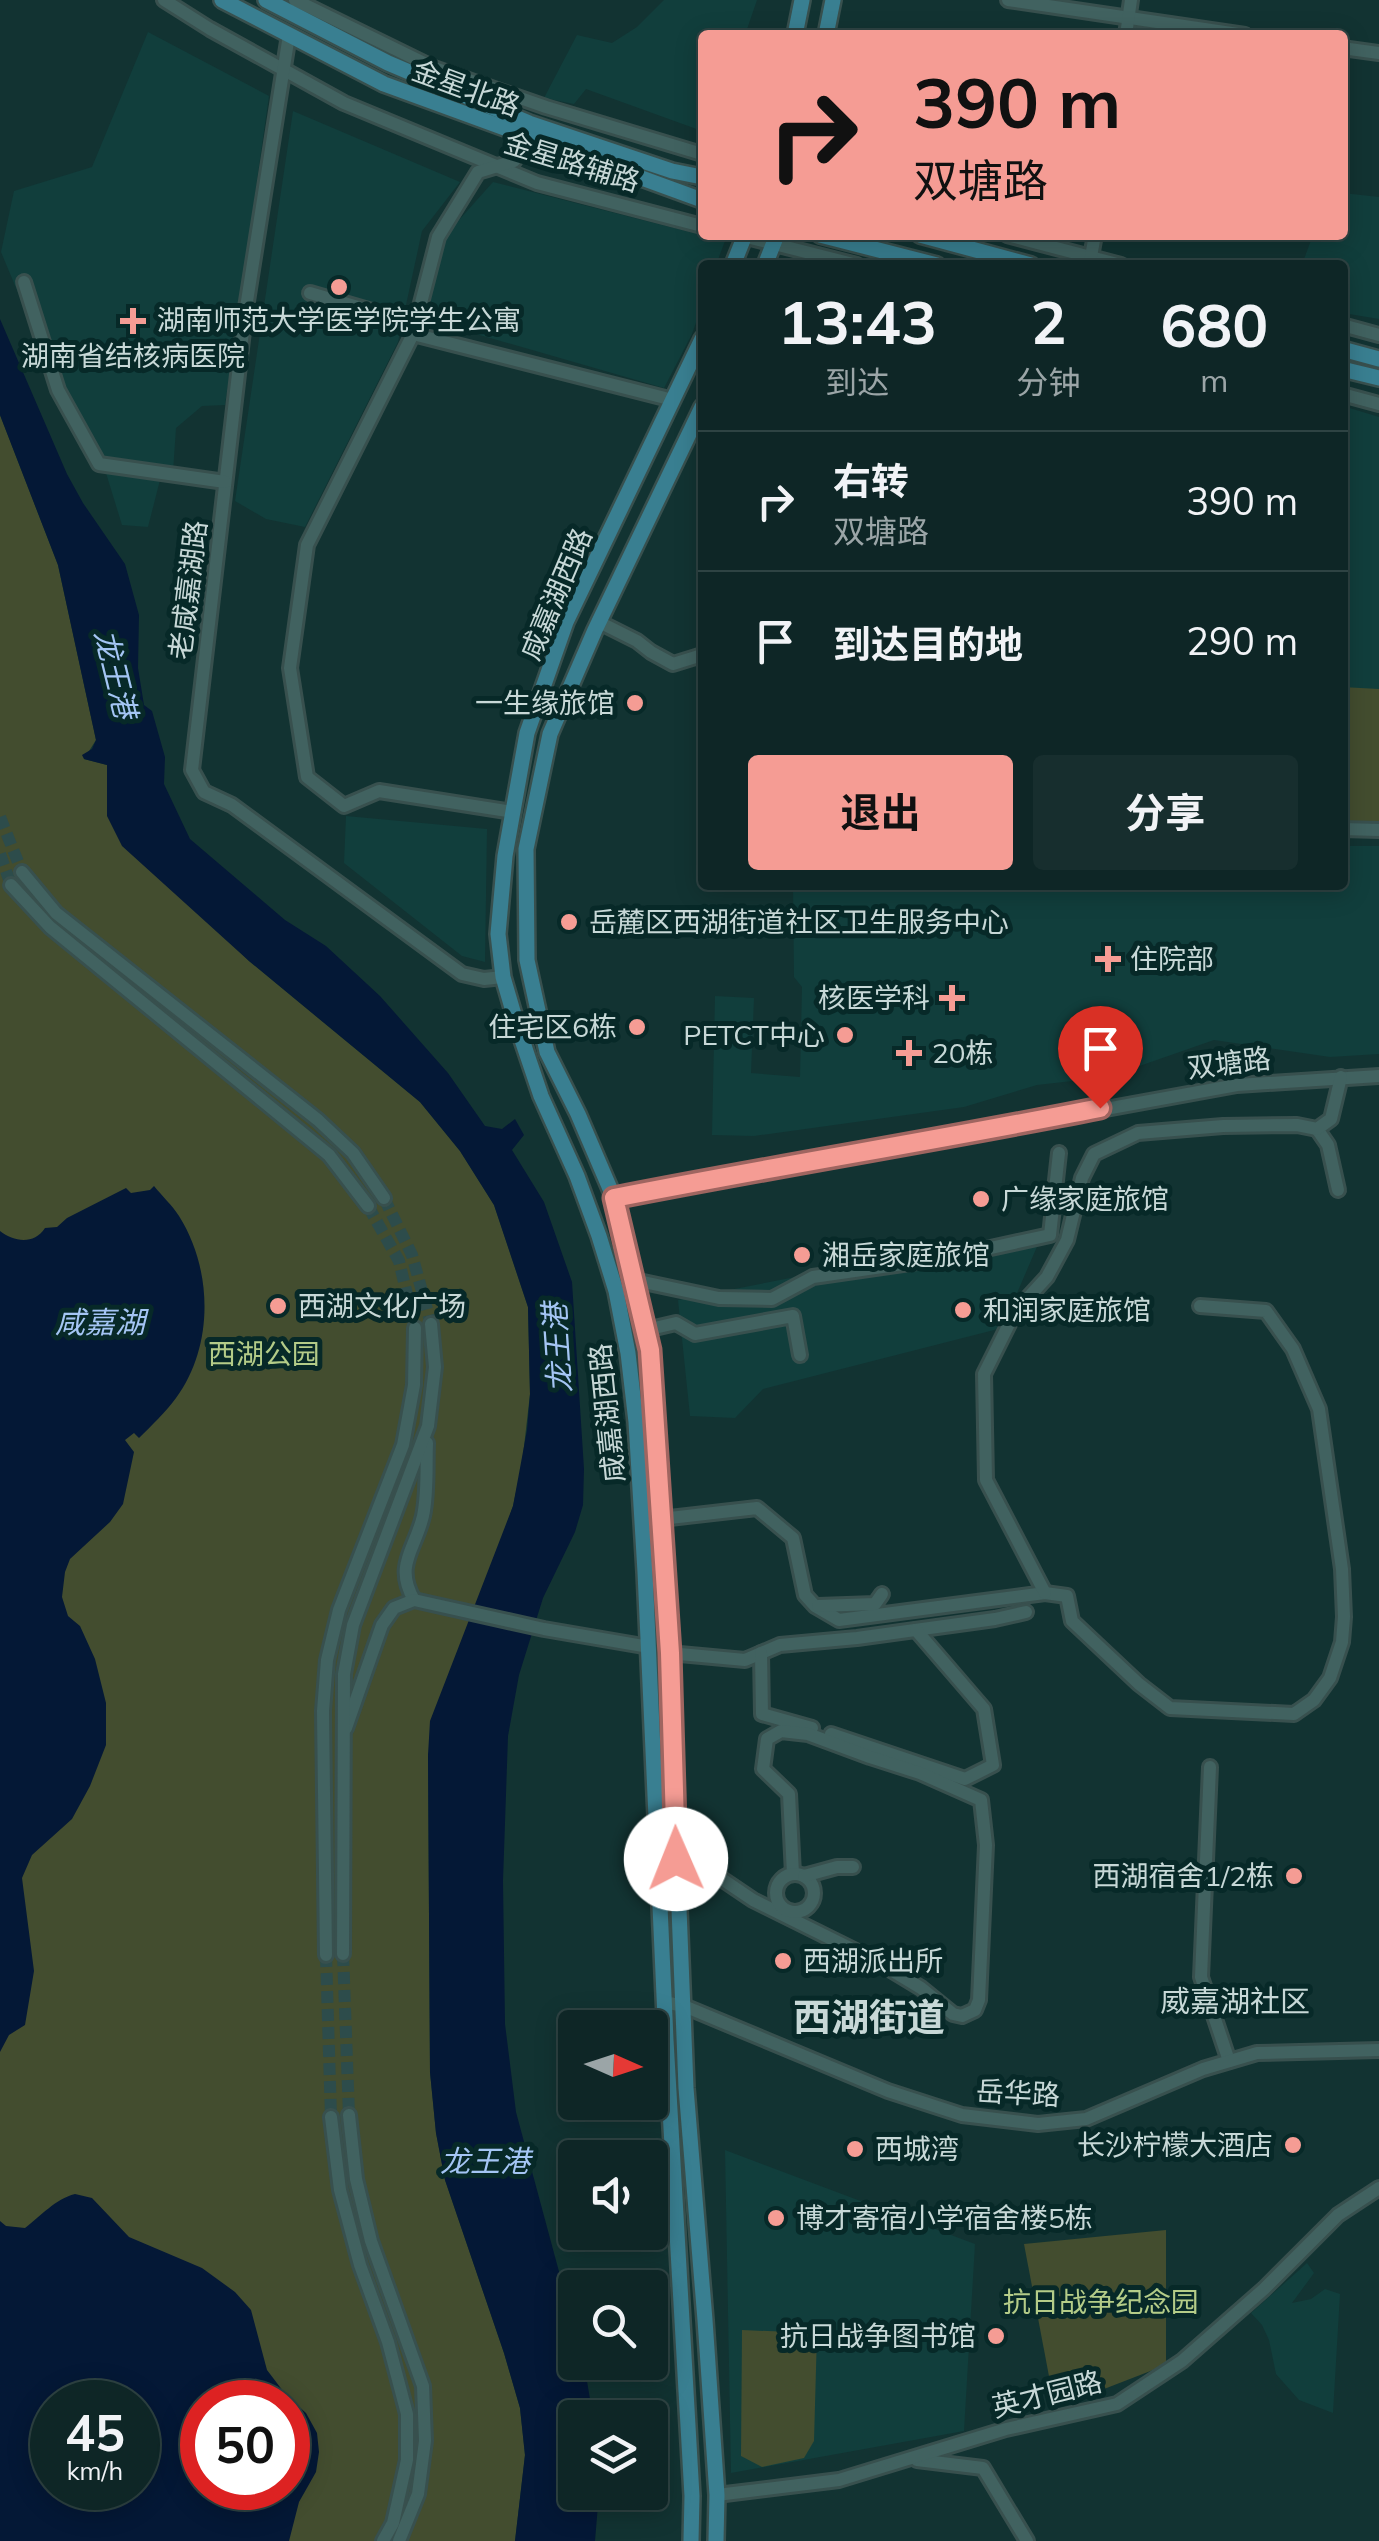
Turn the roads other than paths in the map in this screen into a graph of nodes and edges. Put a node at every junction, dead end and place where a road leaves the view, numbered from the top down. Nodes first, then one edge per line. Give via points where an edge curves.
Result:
1 (164, 0) edge
2 (222, 0) edge
3 (266, 0) edge
4 (296, 0) edge
5 (802, 0) edge
6 (833, 0) edge
7 (1008, 0) edge
8 (1131, 0) edge
9 (1128, 18) junction
10 (795, 30) edge
11 (827, 30) edge
12 (1127, 30) edge
13 (1211, 30) edge
14 (289, 35) junction
15 (1348, 49) edge
16 (1379, 53) edge
17 (529, 138) junction
18 (698, 153) edge
19 (698, 176) edge
20 (698, 199) edge
21 (698, 225) edge
22 (779, 240) edge
23 (840, 240) edge
24 (938, 240) edge
25 (1022, 240) edge
26 (842, 260) edge
27 (918, 260) edge
28 (1012, 260) edge
29 (1087, 260) edge
30 (24, 282) dead end
31 (310, 292) dead end
32 (1348, 327) edge
33 (415, 329) junction
34 (1379, 335) edge
35 (698, 347) edge
36 (1348, 351) edge
37 (1379, 359) edge
38 (1348, 370) edge
39 (1379, 378) edge
40 (1348, 396) edge
41 (673, 400) junction
42 (1379, 404) edge
43 (698, 415) edge
44 (226, 482) junction
45 (599, 622) junction
46 (698, 656) edge
47 (513, 812) junction
48 (1348, 828) edge
49 (1379, 830) edge
50 (22, 872) tunnel mouth
51 (12, 885) tunnel mouth
52 (504, 978) junction
53 (1379, 1076) edge
54 (1341, 1077) junction
55 (1318, 1129) junction
56 (1059, 1153) dead end
57 (1338, 1190) dead end
58 (384, 1198) tunnel mouth
59 (614, 1198) junction
60 (368, 1206) tunnel mouth
61 (634, 1280) junction
62 (1200, 1306) dead end
63 (432, 1324) tunnel mouth
64 (415, 1328) tunnel mouth
65 (646, 1330) junction
66 (800, 1355) dead end
67 (428, 1426) junction
68 (661, 1519) junction
69 (1045, 1593) junction
70 (882, 1594) dead end
71 (414, 1600) junction
72 (815, 1606) junction
73 (1026, 1612) dead end
74 (916, 1630) junction
75 (650, 1646) junction
76 (670, 1653) junction
77 (761, 1653) junction
78 (342, 1740) junction
79 (1210, 1767) dead end
80 (676, 1848) junction
81 (852, 1866) dead end
82 (343, 1954) tunnel mouth
83 (326, 1955) tunnel mouth
84 (664, 2002) junction
85 (684, 2006) junction
86 (1379, 2050) edge
87 (1229, 2061) junction
88 (349, 2115) tunnel mouth
89 (331, 2118) tunnel mouth
90 (1379, 2188) edge
91 (910, 2459) junction
92 (419, 2490) junction
93 (717, 2495) junction
94 (383, 2541) edge
95 (399, 2541) edge
96 (407, 2541) edge
97 (691, 2541) edge
98 (716, 2541) edge
99 (1027, 2541) edge

1 - 21 street, 金星路辅路 via 344,104 538,183
2 - 14 main road, 金星北路
3 - 19 main road, 金星北路 via 530,123
4 - 18 street, 金星路辅路 via 434,68
5 - 10 main road
6 - 11 main road
7 - 9 street
8 - 9 street
9 - 12 street
9 - 13 street
14 - 17 main road, 金星北路 via 384,84
14 - 44 street, 老咸嘉湖路
15 - 16 street
17 - 20 main road, 金星北路
17 - 33 street via 514,161 478,172 448,220
22 - 26 street
23 - 27 main road
24 - 28 main road
25 - 29 street
30 - 44 street via 58,390 99,464
31 - 33 street
32 - 34 street
33 - 41 street
33 - 47 street via 307,545 290,668 307,776 344,806 379,790
35 - 41 main road, 咸嘉湖西路
36 - 37 main road
38 - 39 main road
40 - 42 street
41 - 47 main road, 咸嘉湖西路 via 566,622 527,733
43 - 45 main road, 咸嘉湖西路
44 - 52 street, 老咸嘉湖路 via 192,770 204,792 232,805 462,974
45 - 46 street via 673,664
45 - 59 main road, 咸嘉湖西路 via 550,734 526,850 527,960 547,1052
47 - 52 main road, 咸嘉湖西路 via 498,934
48 - 49 street
50 - 58 street via 56,914 318,1120 353,1153
51 - 60 street via 50,928 329,1155
52 - 75 main road, 咸嘉湖西路 via 528,1061 616,1291 636,1422
53 - 54 street, 双塘路
54 - 55 street via 1330,1118
54 - 59 street, 双塘路 via 1236,1085
55 - 57 street
55 - 69 street via 1223,1126 1138,1133 1094,1154 1067,1240 1048,1277 1015,1312 995,1367 984,1374 986,1480
56 - 61 street via 1050,1235 813,1277 772,1299 719,1298
59 - 61 main road, 咸嘉湖西路
61 - 65 main road, 咸嘉湖西路
62 - 69 street via 1266,1311 1319,1409 1344,1617 1330,1678 1294,1714 1170,1708 1072,1622 1067,1596
63 - 67 street
64 - 83 street via 403,1446 338,1610 327,1660
65 - 66 street via 676,1324 695,1334 793,1316
65 - 68 main road, 咸嘉湖西路
67 - 71 street via 423,1514 405,1568
67 - 78 street via 354,1625
68 - 72 street via 757,1508 793,1538 804,1594
68 - 76 main road, 咸嘉湖西路
69 - 72 street via 838,1620
70 - 72 street via 875,1604
71 - 75 street
71 - 78 street via 394,1608 382,1625
73 - 74 street
74 - 77 street via 780,1645
74 - 77 street via 984,1709 993,1765 965,1779 762,1714
75 - 84 main road, 咸嘉湖西路
76 - 77 street via 745,1660
76 - 80 main road, 咸嘉湖西路
78 - 82 street
79 - 87 street via 1201,1977
80 - 81 street via 753,1900 892,1970 953,2014 974,2010 986,1845 982,1800 808,1734 781,1731 767,1739 763,1770 790,1794 798,1875
80 - 85 main road, 咸嘉湖西路
84 - 85 street, 岳华路
84 - 97 main road, 咸嘉湖西路
85 - 87 street, 岳华路 via 907,2097 962,2115 1038,2124 1086,2119
85 - 93 main road, 咸嘉湖西路
86 - 87 street, 岳华路 via 1257,2053
88 - 92 street via 371,2241 422,2386
89 - 94 street via 340,2190 407,2414 407,2460
90 - 91 street, 英才园路 via 1338,2215 1182,2361 1116,2404
91 - 93 street, 英才园路 via 839,2480
91 - 99 street via 983,2468
92 - 95 street
92 - 96 street
93 - 98 main road, 咸嘉湖西路

